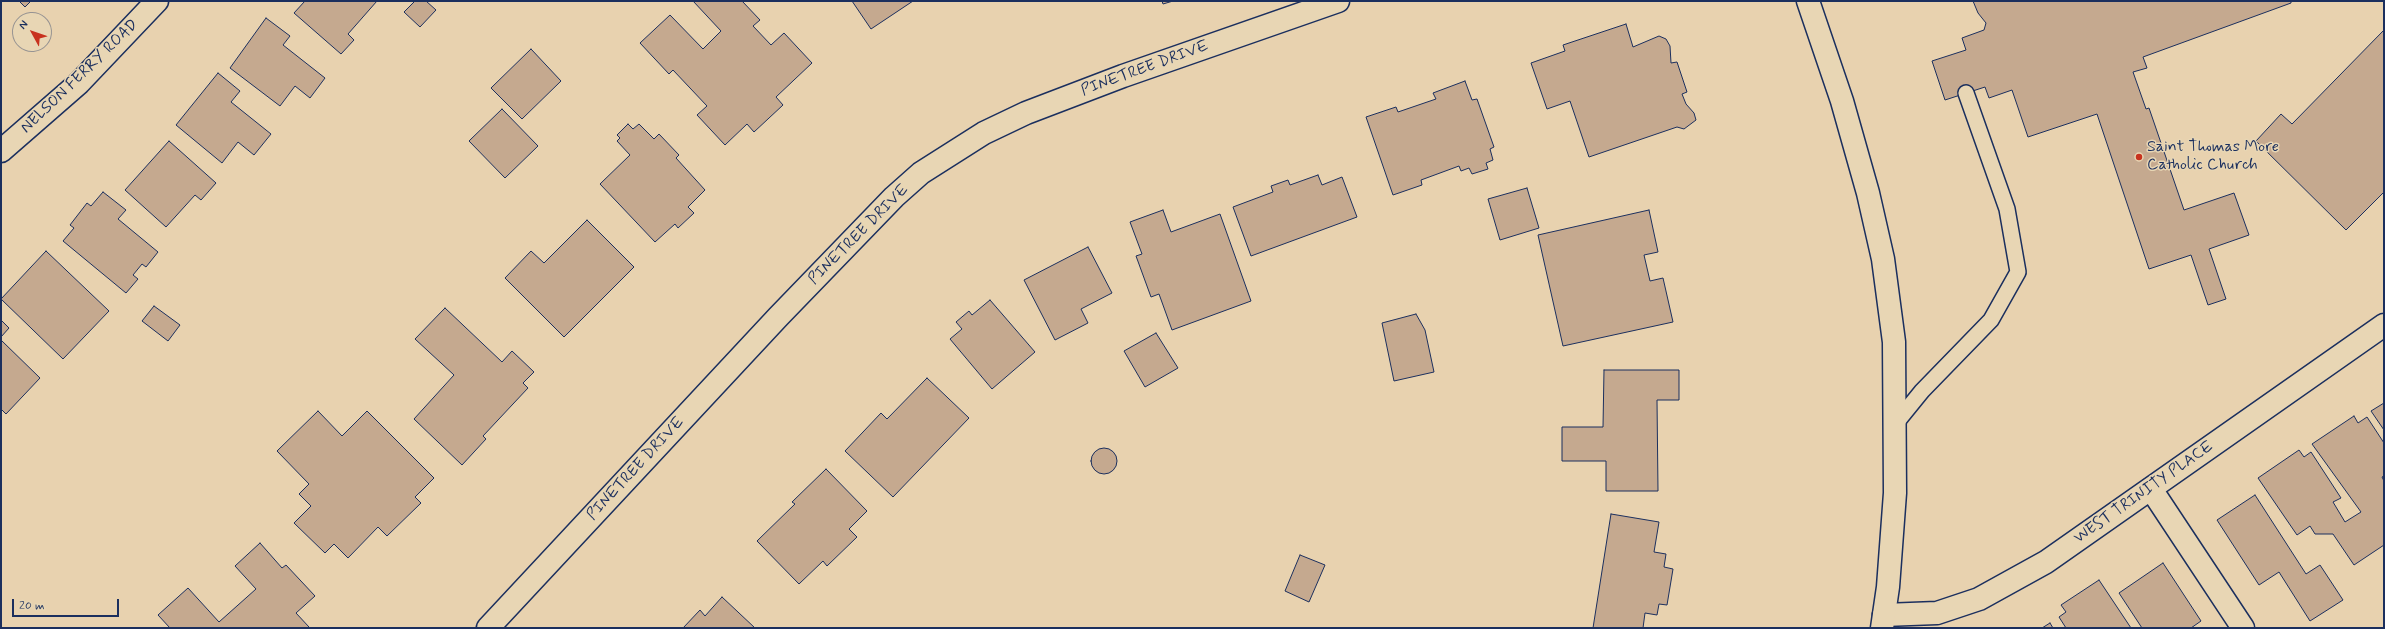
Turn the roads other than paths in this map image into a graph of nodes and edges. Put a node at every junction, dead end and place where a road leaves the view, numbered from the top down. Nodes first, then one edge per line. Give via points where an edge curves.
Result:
1 (158, 1) edge
2 (1338, 1) edge
3 (1808, 1) edge
4 (1308, 6) edge
5 (1966, 93) dead end
6 (1, 151) edge
7 (2384, 325) edge
8 (1896, 423) junction
9 (2151, 489) junction
10 (1883, 621) edge
11 (488, 628) edge
12 (2243, 628) edge

1 - 6 street, NELSON FERRY ROAD via 79,83
2 - 4 street, PINETREE DRIVE
3 - 8 street via 1842,101 1868,193 1883,259 1894,342
4 - 11 street, PINETREE DRIVE via 1026,113 984,133 921,173 894,197 778,317
5 - 8 lane via 2007,208 2018,272 1991,320 1922,391
7 - 9 street, WEST TRINITY PLACE
8 - 10 street via 1895,493
9 - 10 street, WEST TRINITY PLACE via 2046,562 1979,598 1937,613
9 - 12 street

